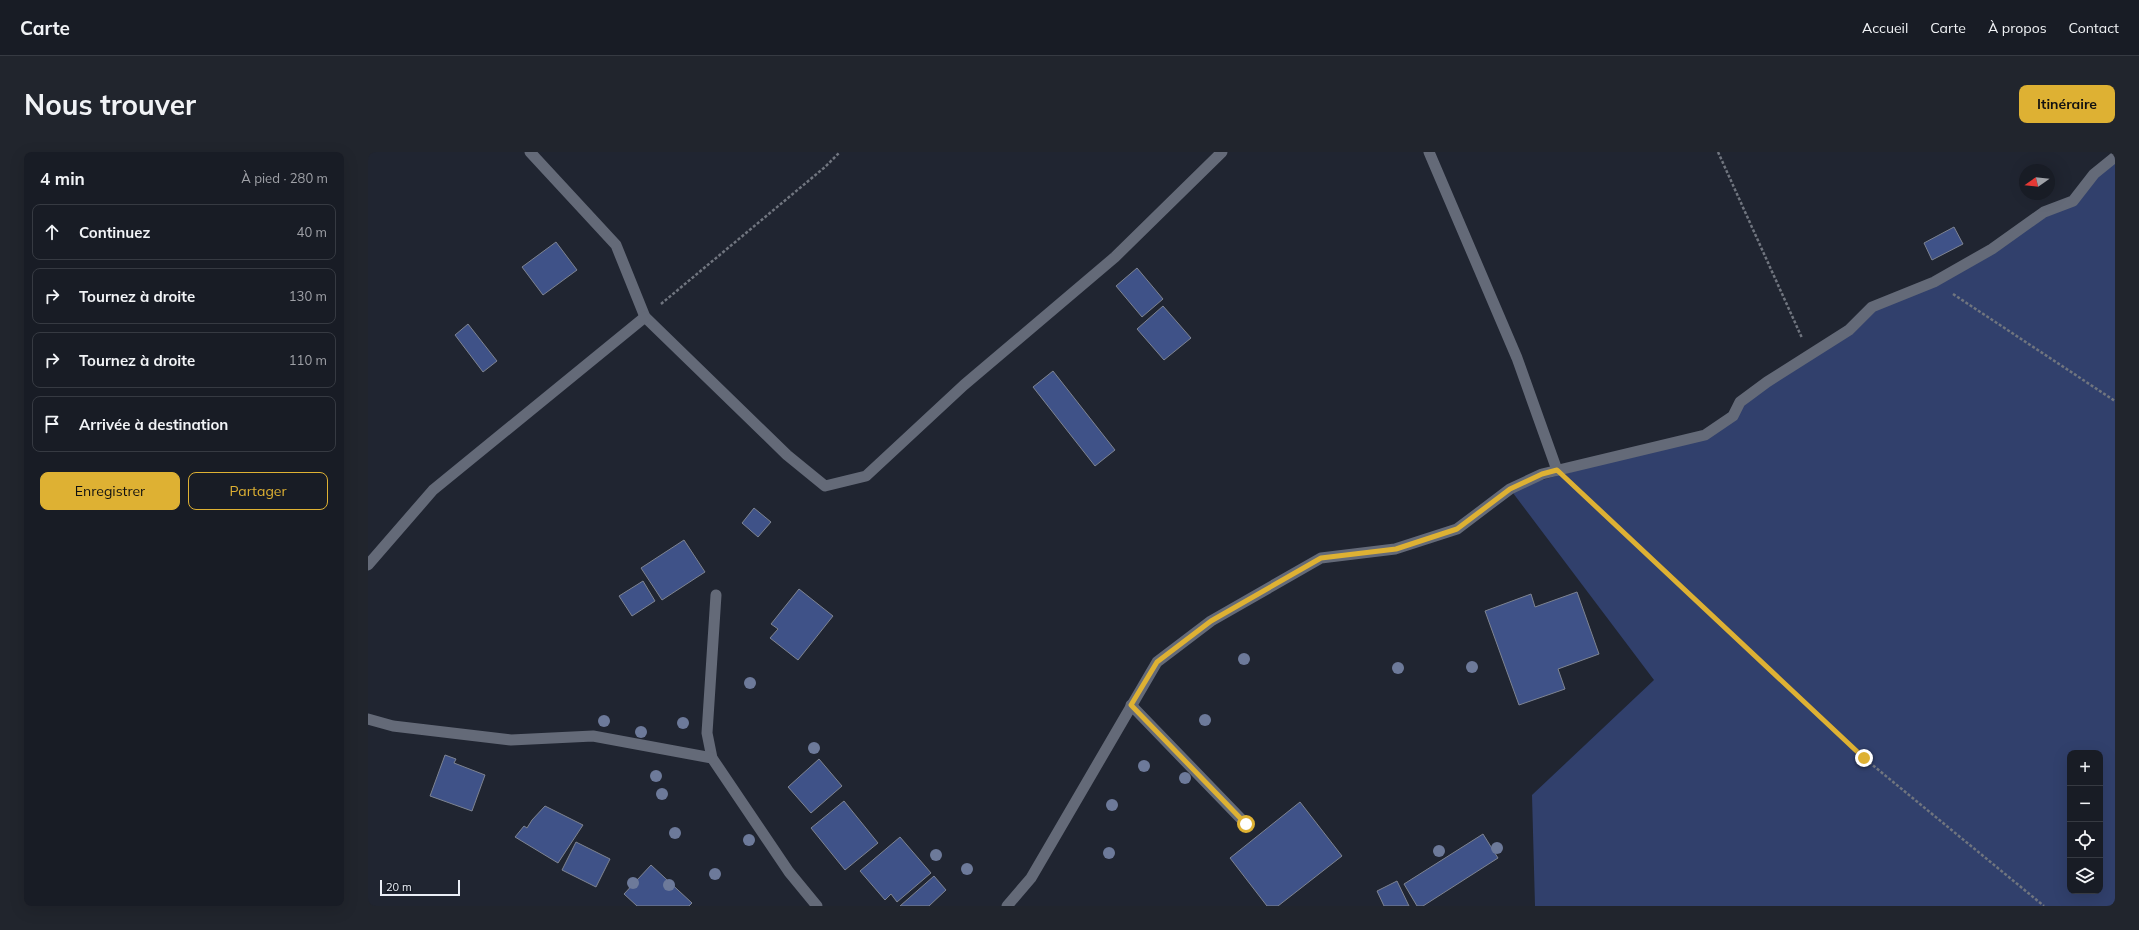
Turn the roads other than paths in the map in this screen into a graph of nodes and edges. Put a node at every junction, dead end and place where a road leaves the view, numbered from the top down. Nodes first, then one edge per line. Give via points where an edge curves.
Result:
1 (530, 152) edge
2 (1222, 152) edge
3 (1429, 152) edge
4 (2115, 157) edge
5 (645, 317) junction
6 (1557, 470) junction
7 (368, 565) edge
8 (716, 595) dead end
9 (1131, 705) junction
10 (368, 719) edge
11 (712, 758) junction
12 (1246, 824) dead end
13 (817, 906) edge
14 (1008, 906) edge

1 - 5 street via 616,245
2 - 5 street via 1115,257 964,385 866,476 825,486 787,455
3 - 6 street via 1517,358
4 - 6 street via 2094,174 2074,201 2044,212 1992,249 1934,282 1872,308 1849,330 1740,402 1733,416 1705,435
5 - 7 street via 433,490
6 - 9 street via 1510,489 1457,529 1396,549 1321,558 1211,621 1157,662
8 - 11 street via 707,732
9 - 12 street
9 - 14 street via 1031,878
10 - 11 street via 393,726 511,740 593,736
11 - 13 street via 789,872

